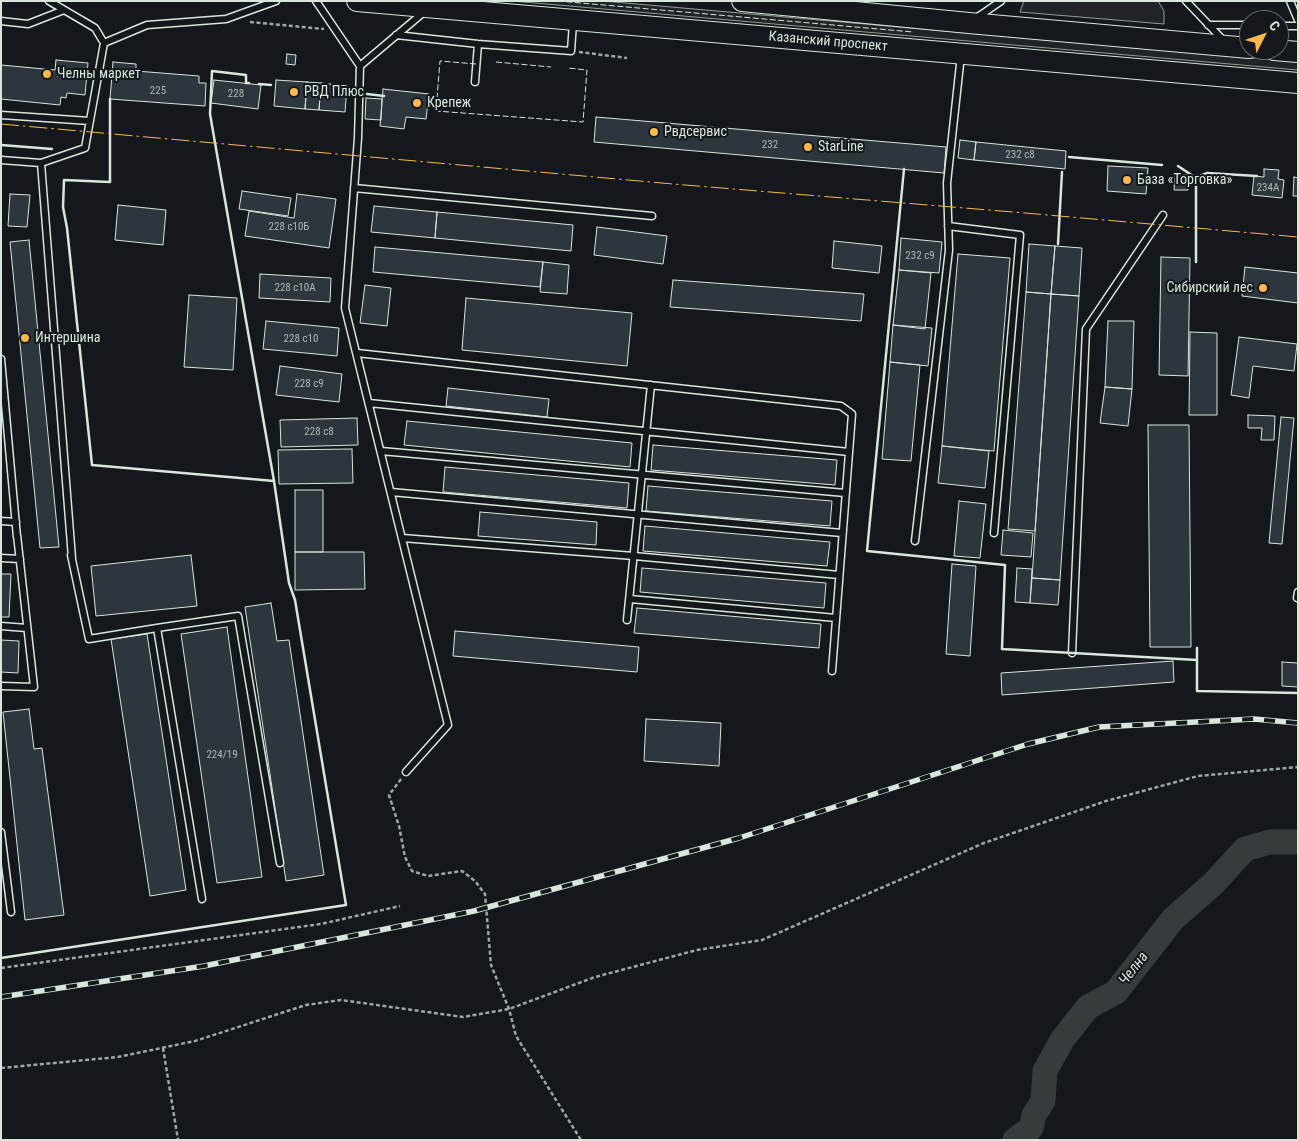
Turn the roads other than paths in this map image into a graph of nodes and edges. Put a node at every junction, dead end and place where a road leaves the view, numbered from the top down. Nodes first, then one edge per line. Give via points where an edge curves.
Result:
1 (48, 1) edge
2 (276, 1) edge
3 (316, 1) edge
4 (357, 1) edge
5 (742, 1) edge
6 (1001, 1) edge
7 (1186, 1) edge
8 (1290, 1) edge
9 (429, 8) junction
10 (64, 10) junction
11 (573, 20) junction
12 (1298, 20) edge
13 (1, 21) edge
14 (969, 23) junction
15 (1208, 24) junction
16 (1239, 25) edge
17 (396, 35) junction
18 (104, 43) junction
19 (478, 44) junction
20 (1228, 46) junction
21 (1239, 47) edge
22 (961, 54) junction
23 (360, 66) junction
24 (475, 82) dead end
25 (1298, 83) edge
26 (1, 115) edge
27 (90, 121) junction
28 (1, 160) edge
29 (42, 163) junction
30 (354, 188) junction
31 (652, 216) dead end
32 (1163, 216) dead end
33 (948, 226) junction
34 (357, 353) junction
35 (1, 359) edge
36 (2, 382) edge
37 (651, 385) junction
38 (369, 404) junction
39 (646, 431) junction
40 (5, 438) edge
41 (381, 451) junction
42 (849, 452) junction
43 (642, 475) junction
44 (391, 492) junction
45 (845, 493) junction
46 (638, 514) junction
47 (1, 521) edge
48 (16, 522) junction
49 (842, 533) junction
50 (994, 533) dead end
51 (402, 538) junction
52 (915, 542) dead end
53 (634, 556) junction
54 (1, 558) edge
55 (20, 559) junction
56 (839, 575) junction
57 (1298, 592) edge
58 (1297, 598) edge
59 (630, 600) junction
60 (836, 618) junction
61 (628, 620) dead end
62 (1, 626) edge
63 (27, 628) junction
64 (157, 628) junction
65 (1072, 653) dead end
66 (832, 670) dead end
67 (1, 686) edge
68 (406, 772) road end
69 (1, 832) edge
70 (280, 864) dead end
71 (202, 899) dead end
72 (11, 912) dead end

1 - 10 lane
2 - 18 lane via 226,19 147,25
3 - 23 lane
4 - 9 main road, Казанский проспект
5 - 14 main road
6 - 14 lane
7 - 15 lane
8 - 12 lane
9 - 11 main road, Казанский проспект
9 - 17 lane
10 - 13 lane via 28,24
10 - 18 lane via 95,28
11 - 19 lane via 570,51
11 - 22 main road, Казанский проспект
14 - 20 main road
15 - 16 lane
15 - 20 lane
17 - 19 lane
17 - 23 lane
18 - 27 lane
19 - 24 lane
20 - 21 main road
22 - 25 main road, Казанский проспект
22 - 33 lane via 946,183
23 - 30 lane
26 - 27 lane
27 - 29 lane via 86,148
28 - 29 lane
29 - 64 lane via 72,557 89,639
30 - 31 lane
30 - 34 lane via 345,308
32 - 65 lane via 1086,329
33 - 50 lane via 1020,235
33 - 52 lane via 949,250
34 - 37 lane
34 - 38 lane
35 - 36 lane
36 - 40 lane
37 - 39 lane
37 - 42 lane via 841,406 852,414
38 - 39 lane
38 - 41 lane
39 - 42 lane
39 - 43 lane
40 - 48 lane
41 - 43 lane
41 - 44 lane
42 - 45 lane
43 - 45 lane
43 - 46 lane
44 - 46 lane
44 - 51 lane
45 - 49 lane
46 - 49 lane
46 - 53 lane
47 - 48 lane
48 - 55 lane
49 - 56 lane
51 - 53 lane
51 - 68 lane via 448,725
53 - 56 lane
53 - 59 lane
54 - 55 lane
55 - 63 lane
56 - 60 lane
57 - 58 lane
59 - 60 lane
59 - 61 lane
60 - 66 lane
62 - 63 lane
63 - 67 lane via 34,687
64 - 70 lane via 238,616
64 - 71 lane
69 - 72 lane

